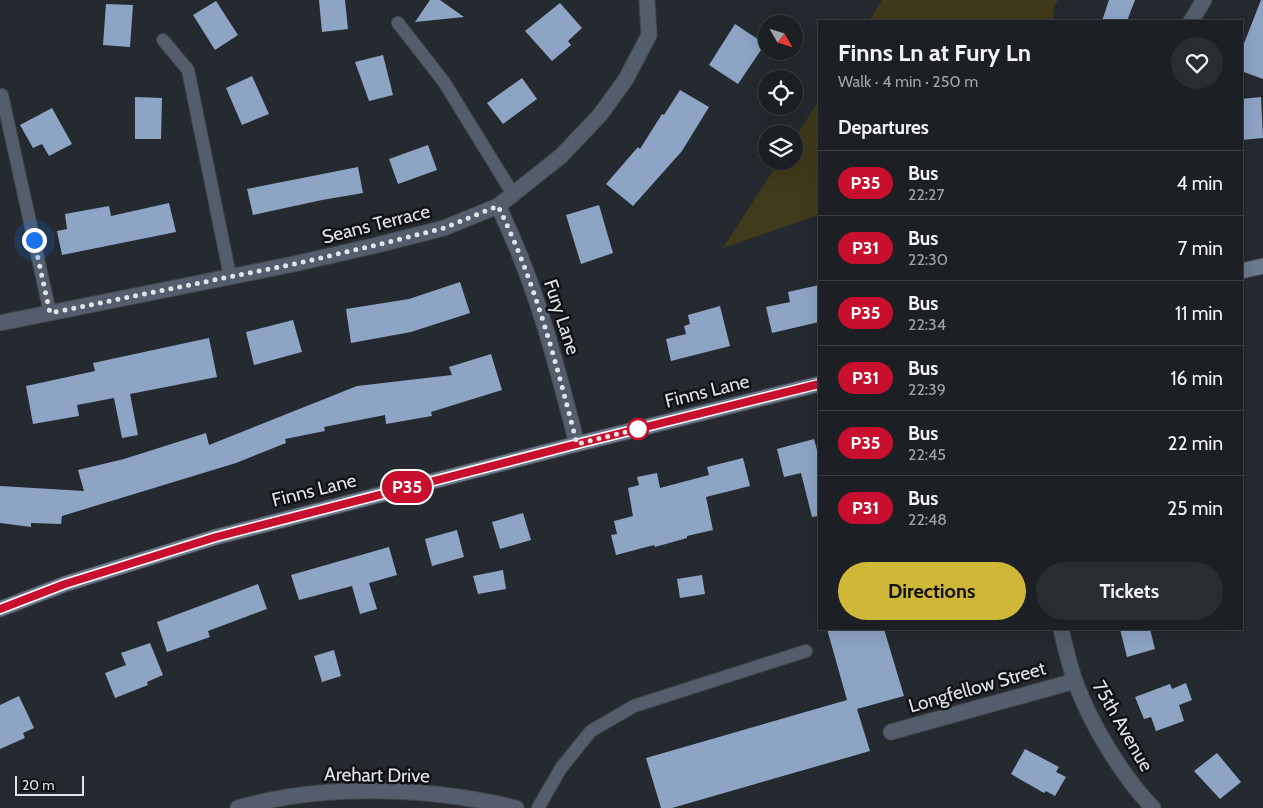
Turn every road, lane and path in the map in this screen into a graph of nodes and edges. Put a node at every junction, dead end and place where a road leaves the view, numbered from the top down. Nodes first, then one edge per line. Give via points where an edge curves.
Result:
1 (647, 0) edge
2 (1204, 0) edge
3 (1192, 20) edge
4 (398, 23) dead end
5 (163, 40) dead end
6 (2, 95) dead end
7 (513, 194) junction
8 (498, 206) junction
9 (1263, 266) edge
10 (1243, 271) edge
11 (230, 276) junction
12 (50, 313) junction
13 (0, 323) edge
14 (818, 384) edge
15 (577, 444) junction
16 (0, 609) edge
17 (1061, 630) edge
18 (806, 650) dead end
19 (1075, 681) junction
20 (891, 732) dead end
21 (278, 803) edge
22 (238, 808) edge
23 (516, 808) edge
24 (538, 808) edge
25 (1153, 808) edge

1 - 7 street, Seans Terrace via 649,35 626,79 600,115 561,156
2 - 3 street
4 - 7 lane via 444,82
5 - 11 lane via 188,70
6 - 12 lane
7 - 8 street, Seans Terrace
8 - 11 street, Seans Terrace via 444,228
8 - 15 street, Fury Lane via 521,254 533,289
9 - 10 street
11 - 12 street, Seans Terrace
12 - 13 street, Seans Terrace
14 - 15 street, Finns Lane
15 - 16 street, Finns Lane via 216,537 65,584
17 - 19 street, 75th Avenue
18 - 24 lane via 634,706 591,731 560,768
19 - 20 street, Longfellow Street
19 - 25 street, 75th Avenue via 1092,718 1140,794
21 - 22 street, Arehart Drive
21 - 23 street, Arehart Drive via 321,792 390,792 468,799

